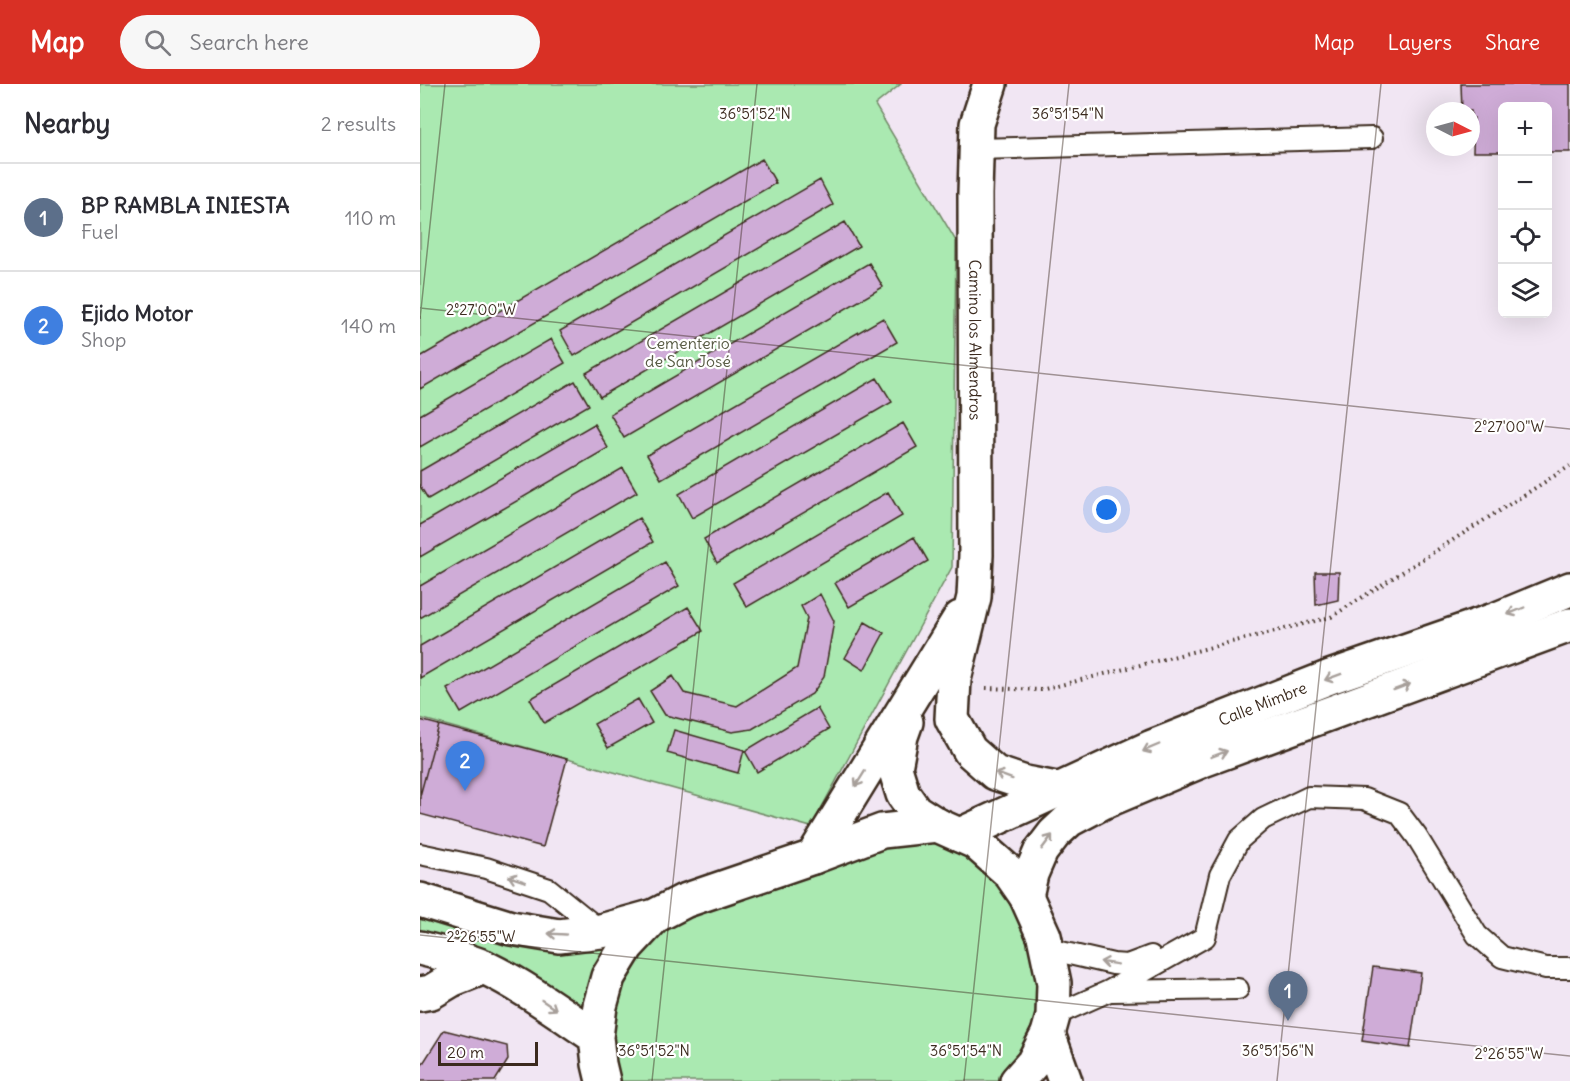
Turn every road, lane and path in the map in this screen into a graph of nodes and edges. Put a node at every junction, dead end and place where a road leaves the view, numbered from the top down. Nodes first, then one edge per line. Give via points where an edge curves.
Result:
1 (990, 84) edge
2 (1372, 138) dead end
3 (976, 149) junction
4 (1570, 466) edge
5 (1570, 589) edge
6 (1570, 625) edge
7 (939, 677) junction
8 (1061, 790) junction
9 (949, 830) junction
10 (420, 854) edge
11 (813, 857) junction
12 (1026, 896) junction
13 (420, 900) edge
14 (655, 916) junction
15 (601, 931) junction
16 (1205, 937) junction
17 (420, 948) edge
18 (1048, 950) junction
19 (484, 968) junction
20 (1570, 968) edge
21 (1238, 989) dead end
22 (1109, 991) junction
23 (420, 994) edge
24 (1051, 1025) junction
25 (596, 1037) junction
26 (603, 1081) edge
27 (1017, 1081) edge
28 (1065, 1081) edge

1 - 3 main road, Camino los Almendros via 977,124
2 - 3 lane
3 - 7 main road, Camino los Almendros via 974,597
4 - 7 path via 1331,617 1041,690 989,689
5 -> 8 main road, Calle Mimbre via 1152,747
12 -> 6 main road, Calle Mimbre via 1041,851 1054,834 1069,820 1103,802 1203,760
8 -> 7 main road, Camino los Almendros via 995,773 970,751 952,719
7 - 9 main road, Camino los Almendros via 901,736 895,768 903,794 915,811
7 -> 11 main road, Camino los Almendros
8 - 9 main road, Calle Mimbre
9 - 11 main road, Calle Mimbre via 882,831
9 - 12 main road, Camino los Almendros via 975,842 1010,873
15 -> 10 lane via 549,889 486,868
11 - 14 main road, Calle Mimbre via 684,901
12 - 18 main road, Camino los Almendros
15 -> 13 main road via 559,936 511,928
14 - 15 main road
14 - 25 main road via 627,946 608,977
16 -> 18 lane via 1127,964
16 - 20 lane via 1220,875 1239,840 1263,819 1309,797 1364,799 1399,813 1477,935 1502,957 1546,968
16 - 22 lane
17 - 19 main road
18 - 24 main road, Camino los Almendros via 1054,983
19 - 23 main road
19 -> 25 main road via 524,988
21 - 22 lane
22 - 24 lane
24 - 27 main road via 1033,1063
24 - 28 main road
25 - 26 main road

